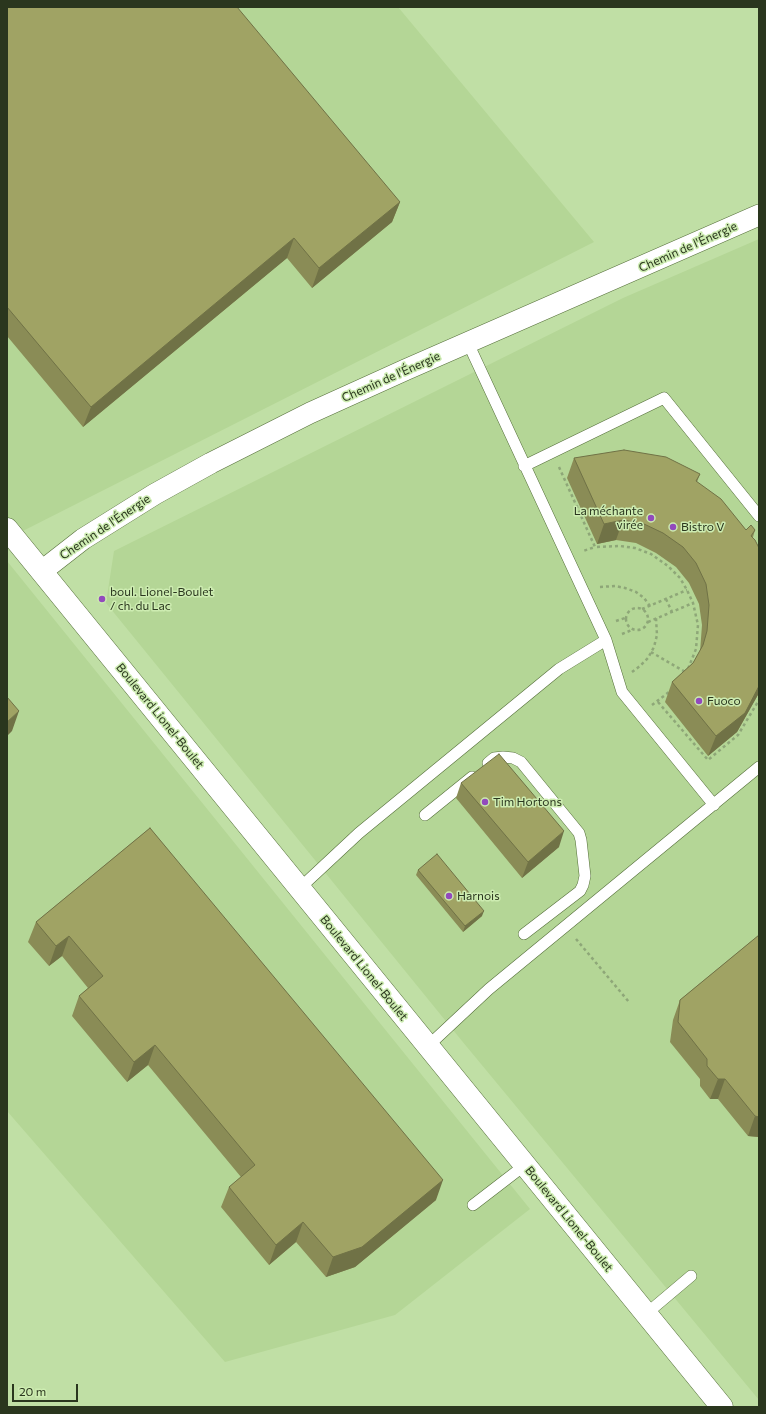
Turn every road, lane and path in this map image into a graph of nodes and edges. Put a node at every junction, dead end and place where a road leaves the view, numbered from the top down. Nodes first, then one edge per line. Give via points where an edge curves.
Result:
1 (759, 216) edge
2 (468, 342) junction
3 (524, 466) junction
4 (569, 475) dead end
5 (563, 477) dead end
6 (759, 516) edge
7 (7, 529) edge
8 (596, 547) dead end
9 (42, 572) junction
10 (594, 589) dead end
11 (687, 590) junction
12 (666, 599) junction
13 (692, 603) junction
14 (650, 606) junction
15 (642, 609) junction
16 (672, 612) junction
17 (656, 618) junction
18 (648, 622) junction
19 (632, 630) junction
20 (611, 638) junction
21 (651, 652) junction
22 (632, 672) dead end
23 (686, 673) junction
24 (682, 678) edge
25 (673, 689) edge
26 (759, 700) edge
27 (658, 702) junction
28 (648, 708) dead end
29 (759, 767) edge
30 (714, 805) junction
31 (425, 815) dead end
32 (300, 888) junction
33 (565, 926) junction
34 (524, 934) dead end
35 (629, 1002) dead end
36 (428, 1046) junction
37 (525, 1165) junction
38 (473, 1205) dead end
39 (691, 1276) dead end
40 (646, 1314) junction
41 (722, 1407) edge

1 - 2 street, Chemin de l'Énergie
2 - 3 lane
2 - 9 street, Chemin de l'Énergie via 310,413 211,463 123,513 83,539
3 - 6 lane via 664,398
3 - 20 lane
4 - 5 path
7 - 9 main road, Boulevard Lionel-Boulet
8 - 11 path via 620,546 651,554 672,570
9 - 32 main road, Boulevard Lionel-Boulet
10 - 14 path via 615,586 625,588 636,592
11 - 12 path
11 - 13 path
12 - 14 path
12 - 16 path
13 - 16 path
13 - 23 path via 698,625 696,649
14 - 15 path
15 - 18 path via 647,614
15 - 19 path via 630,610 625,618
16 - 17 path
17 - 18 path
17 - 21 path via 657,635
18 - 19 path via 644,629
19 - 20 path
20 - 30 lane via 622,692
20 - 32 lane via 559,669 359,833
21 - 22 path
21 - 23 path
23 - 24 path
25 - 27 path
26 - 27 path via 738,735 708,760
27 - 28 path
29 - 30 lane
30 - 33 lane
31 - 34 lane via 494,758 513,758 521,762 579,833 586,876 580,892
32 - 36 main road, Boulevard Lionel-Boulet
33 - 35 path
33 - 36 lane via 489,989
36 - 37 main road, Boulevard Lionel-Boulet
37 - 38 lane
37 - 40 main road, Boulevard Lionel-Boulet
39 - 40 lane
40 - 41 main road, Boulevard Lionel-Boulet

